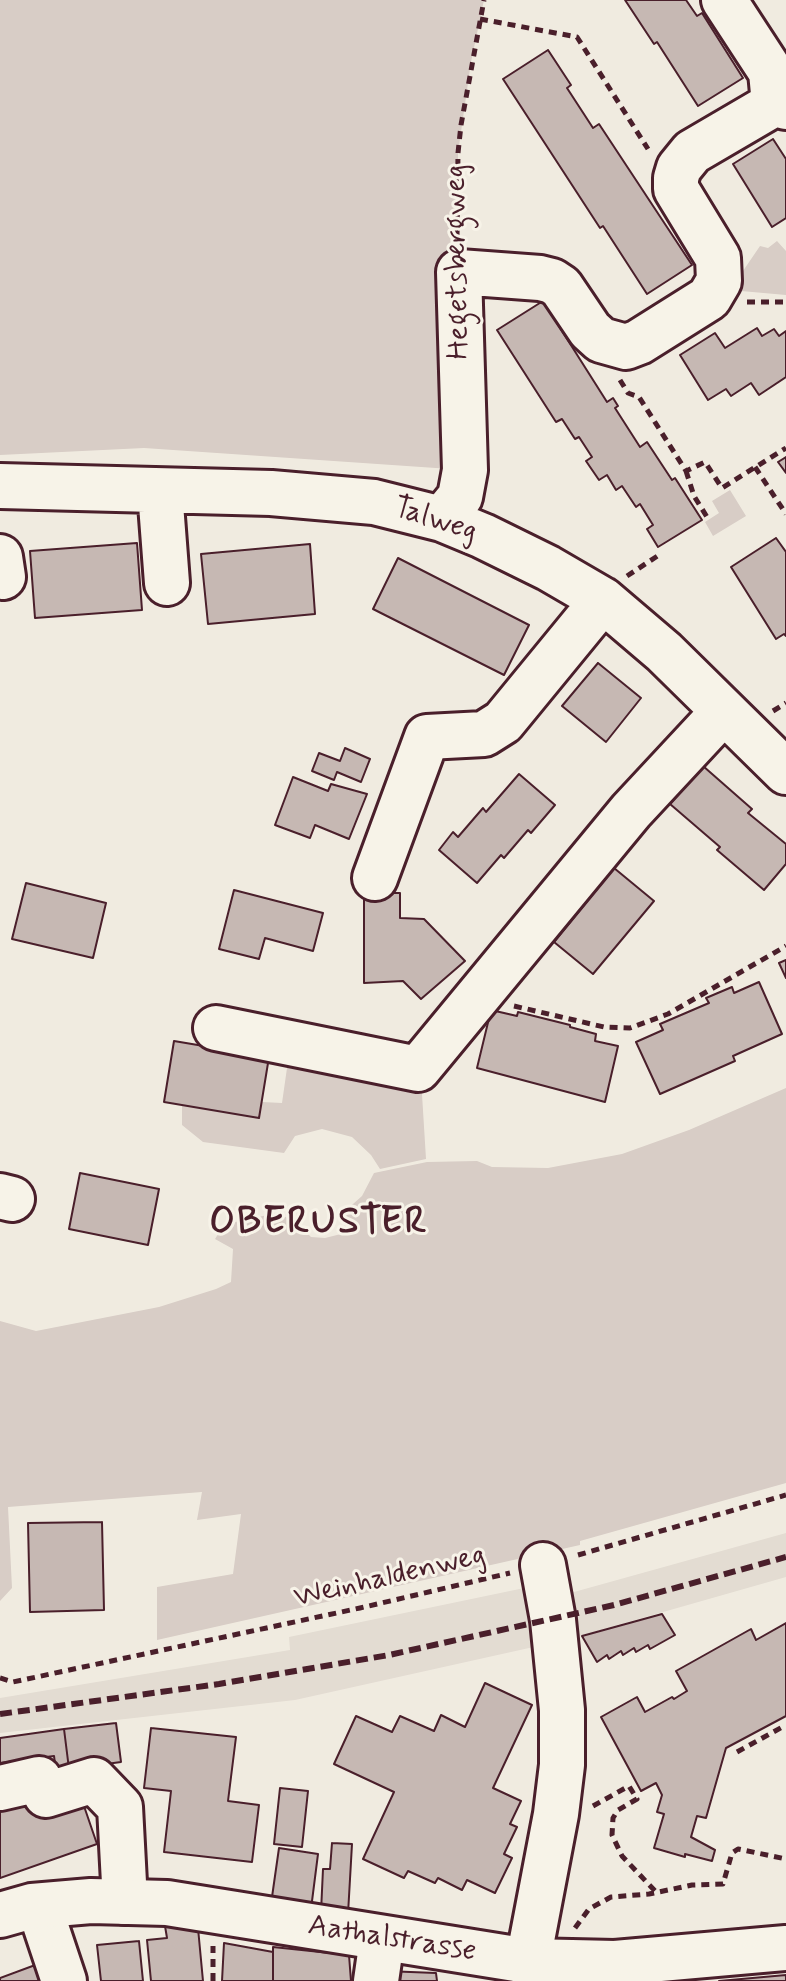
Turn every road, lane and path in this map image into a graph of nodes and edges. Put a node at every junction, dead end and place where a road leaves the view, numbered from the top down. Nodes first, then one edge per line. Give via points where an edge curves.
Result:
1 (484, 0) edge
2 (724, 0) edge
3 (480, 19) junction
4 (780, 105) edge
5 (676, 189) junction
6 (459, 272) junction
7 (601, 340) junction
8 (786, 448) edge
9 (755, 467) junction
10 (686, 471) junction
11 (0, 486) edge
12 (160, 491) junction
13 (786, 514) edge
14 (707, 517) dead end
15 (442, 519) junction
16 (167, 583) dead end
17 (603, 600) junction
18 (724, 711) junction
19 (786, 772) edge
20 (375, 878) dead end
21 (786, 946) edge
22 (477, 997) junction
23 (216, 1028) dead end
24 (786, 1495) edge
25 (543, 1565) junction
26 (0, 1678) edge
27 (786, 1725) edge
28 (737, 1752) dead end
29 (0, 1788) edge
30 (557, 1809) junction
31 (786, 1859) edge
32 (657, 1893) junction
33 (125, 1902) junction
34 (20, 1910) edge
35 (382, 1939) junction
36 (213, 1942) dead end
37 (786, 1948) edge
38 (532, 1960) edge
39 (64, 1981) edge
40 (213, 1981) edge
41 (376, 1981) edge

1 - 3 path, Hegetsbergweg
2 - 4 street via 771,72
3 - 5 path via 577,37
3 - 6 path, Hegetsbergweg via 458,153
4 - 5 street via 686,158
5 - 7 street via 718,258 719,281 709,298 639,342 626,347
6 - 7 street via 552,281
6 - 15 street, Hegetsbergweg via 465,470 460,497
7 - 10 path via 605,358 628,393 639,397
8 - 9 path
9 - 10 path via 722,488 705,462
9 - 13 path
10 - 14 path
11 - 12 street, Talweg
12 - 15 street, Talweg via 374,502
12 - 16 street
15 - 17 street, Talweg
17 - 18 street, Talweg
17 - 20 street via 503,722 484,734 427,737
18 - 19 street, Talweg
18 - 22 street via 631,811
21 - 22 path via 668,1014 630,1028 604,1027
22 - 23 street via 418,1069
24 - 25 path, Weinhaldenweg
25 - 26 path, Weinhaldenweg via 13,1682
25 - 30 street via 562,1710
27 - 28 path
29 - 33 street via 39,1779 46,1795 94,1780 120,1807
30 - 32 path via 581,1812 629,1786 637,1799 618,1810 612,1835 622,1856
30 - 38 street
31 - 32 path via 738,1849 723,1884
32 - 38 path via 601,1901 580,1918 572,1940
33 - 34 street, Aathalstrasse
33 - 35 street, Aathalstrasse via 167,1903
34 - 39 street
35 - 38 street, Aathalstrasse
35 - 41 street
36 - 40 path
37 - 38 street, Aathalstrasse via 615,1963

